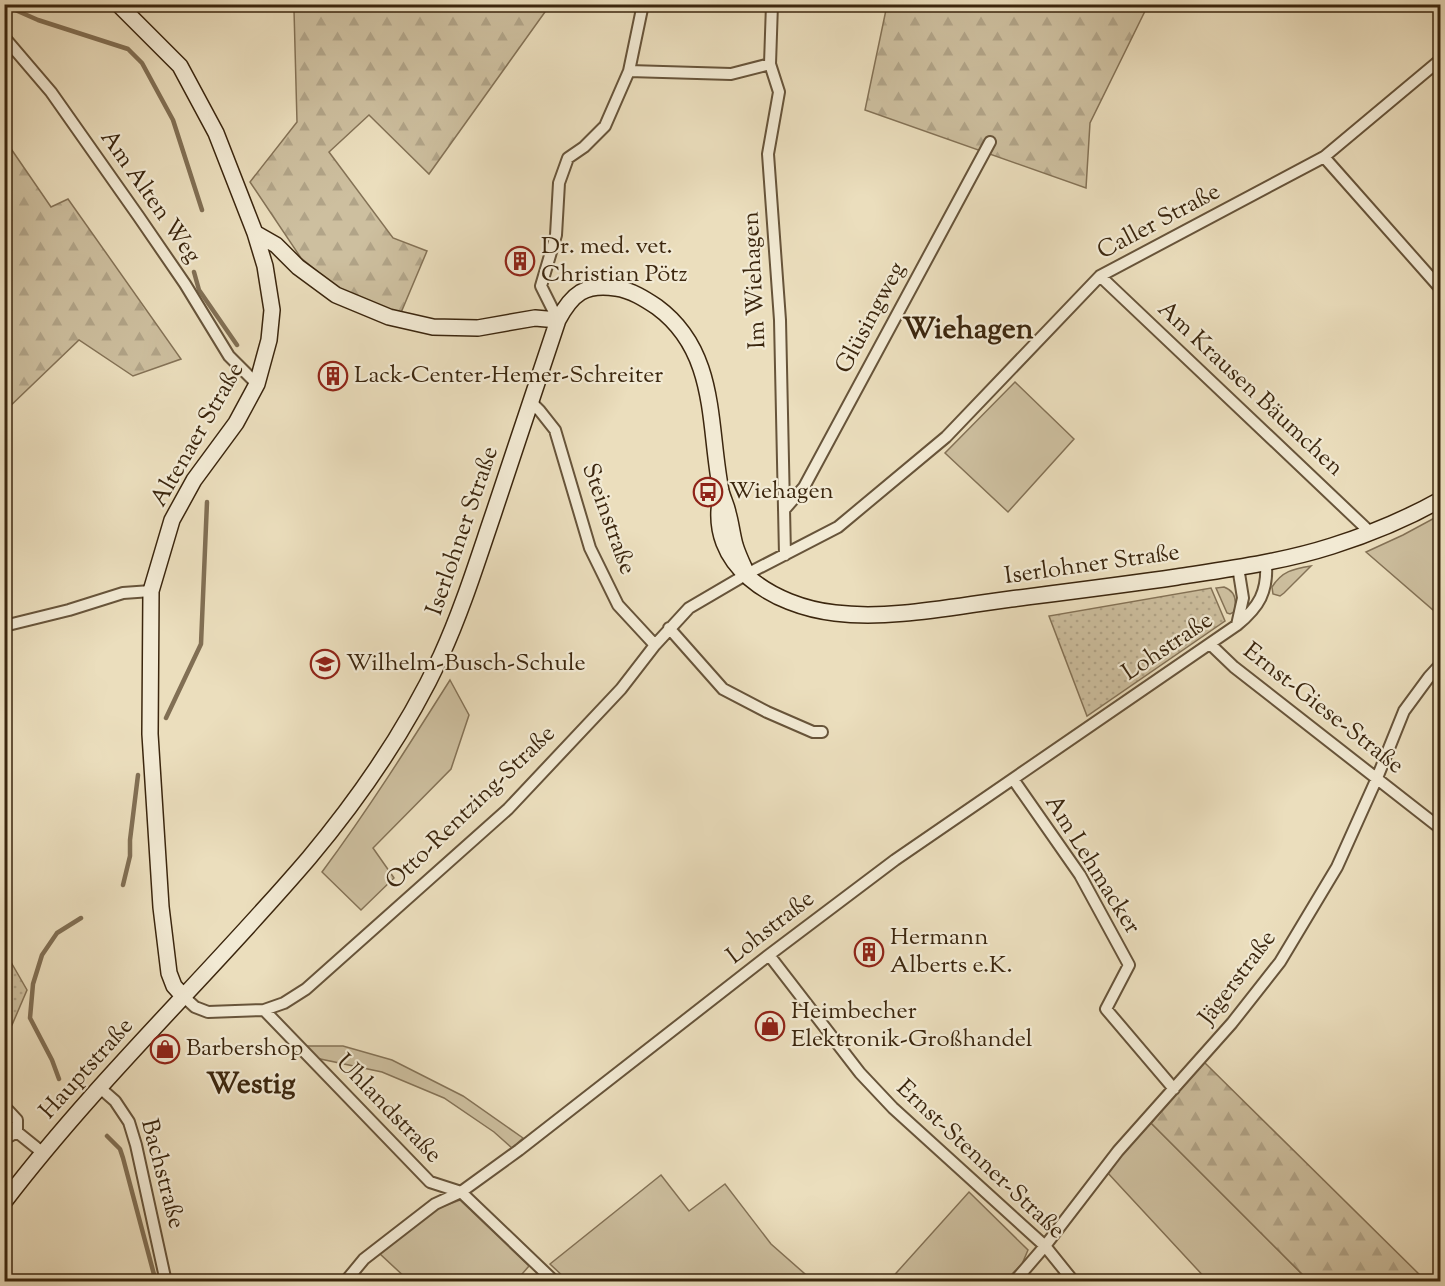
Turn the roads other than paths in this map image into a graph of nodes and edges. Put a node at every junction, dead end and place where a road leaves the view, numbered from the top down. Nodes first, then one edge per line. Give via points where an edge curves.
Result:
1 (118, 4) edge
2 (643, 4) edge
3 (772, 4) edge
4 (4, 37) edge
5 (1440, 60) edge
6 (770, 64) junction
7 (629, 71) junction
8 (990, 142) dead end
9 (1324, 157) junction
10 (255, 233) junction
11 (1100, 276) junction
12 (1440, 288) edge
13 (558, 320) junction
14 (257, 384) junction
15 (531, 402) junction
16 (1440, 500) edge
17 (784, 510) junction
18 (1371, 533) junction
19 (785, 555) junction
20 (1266, 562) junction
21 (1238, 567) junction
22 (747, 574) junction
23 (151, 591) junction
24 (1237, 625) junction
25 (4, 626) edge
26 (669, 628) junction
27 (1209, 644) junction
28 (655, 645) junction
29 (1440, 665) edge
30 (822, 732) dead end
31 (1377, 778) junction
32 (1013, 779) junction
33 (1440, 828) edge
34 (769, 955) junction
35 (183, 996) junction
36 (264, 1010) junction
37 (99, 1086) junction
38 (1174, 1089) junction
39 (4, 1106) edge
40 (17, 1132) junction
41 (4, 1139) edge
42 (43, 1153) junction
43 (461, 1192) junction
44 (4, 1202) edge
45 (1045, 1246) junction
46 (166, 1281) edge
47 (345, 1281) edge
48 (555, 1281) edge
49 (1014, 1281) edge
50 (1074, 1281) edge

1 - 10 main road, Altenaer Straße via 180,66 216,133
2 - 7 street
3 - 6 street, Im Wiehagen
4 - 14 street, Am Alten Weg via 51,92 185,284 229,356
5 - 9 street, Caller Straße
6 - 7 street via 731,74
6 - 17 street, Im Wiehagen via 779,92 768,154 780,320
7 - 13 street via 605,126 568,158 559,183 556,235 541,286
8 - 17 street, Glüsingweg via 804,487
9 - 11 street, Caller Straße
9 - 12 street
10 - 13 main road via 276,245 336,295 389,317 433,327 478,328 535,318
10 - 14 main road, Altenaer Straße via 265,266 272,320
11 - 18 street, Am Krausen Bäumchen
11 - 19 street, Caller Straße via 946,437 838,527
13 - 15 main road, Iserlohner Straße
13 - 22 main road, Iserlohner Straße via 576,294 602,286 639,296 671,318 689,339 702,368 722,494
14 - 23 main road, Altenaer Straße via 172,520
15 - 28 street, Steinstraße via 555,430 590,548 618,605
15 - 35 main road, Iserlohner Straße via 461,608 405,723 331,832
16 - 18 main road, Iserlohner Straße
17 - 19 street, Im Wiehagen
18 - 20 main road, Iserlohner Straße
19 - 22 street, Caller Straße
20 - 21 main road, Iserlohner Straße
20 - 24 street, Lohstraße via 1261,597 1253,612
21 - 22 main road, Iserlohner Straße via 883,614 811,609 779,597
21 - 24 street, Lohstraße via 1243,597
22 - 26 street, Otto-Rentzing-Straße via 689,608
23 - 25 street via 123,593
23 - 35 main road, Altenaer Straße via 150,734 161,907 169,973
24 - 27 street, Lohstraße
26 - 28 street, Otto-Rentzing-Straße
26 - 30 street via 723,689 813,732
27 - 31 street, Ernst-Giese-Straße via 1233,668
27 - 32 street, Lohstraße
28 - 36 street, Otto-Rentzing-Straße via 621,689 508,809 306,989
29 - 31 street, Jägerstraße via 1404,711
31 - 33 street, Ernst-Giese-Straße
31 - 38 street, Jägerstraße via 1337,867 1280,962
32 - 34 street, Lohstraße via 895,860
32 - 38 street, Am Lehmacker via 1080,875 1129,965 1106,1009
34 - 43 street, Lohstraße
34 - 45 street, Ernst-Stenner-Straße via 860,1073 893,1108
35 - 36 street via 208,1012
35 - 37 main road, Hauptstraße
36 - 43 street, Uhlandstraße via 430,1182
37 - 42 main road, Hauptstraße
37 - 46 street, Bachstraße via 129,1122
38 - 45 street, Jägerstraße via 1118,1151
39 - 40 street via 17,1120
40 - 41 street
40 - 42 street
42 - 44 main road, Hauptstraße
43 - 47 street, Lohstraße via 435,1204 364,1259
43 - 48 street, Uhlandstraße
45 - 49 street, Jägerstraße
45 - 50 street, Ernst-Stenner-Straße

